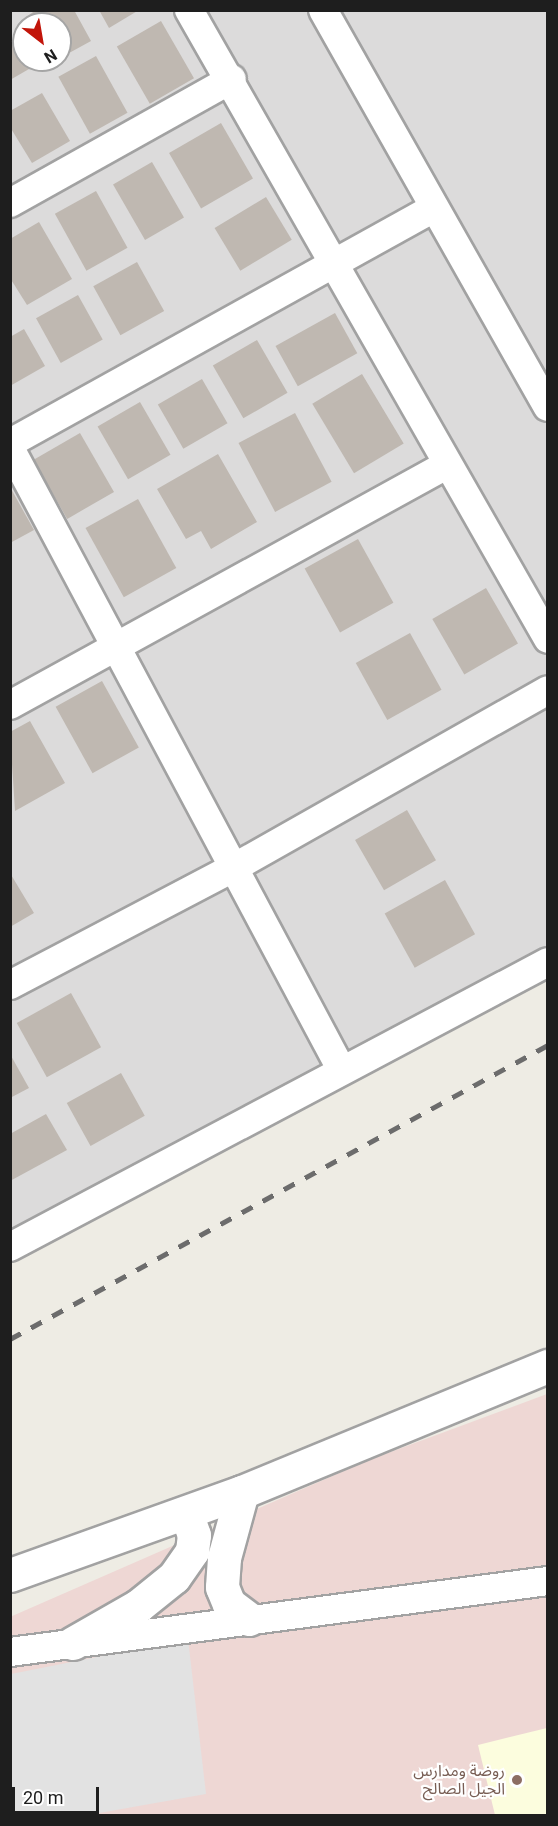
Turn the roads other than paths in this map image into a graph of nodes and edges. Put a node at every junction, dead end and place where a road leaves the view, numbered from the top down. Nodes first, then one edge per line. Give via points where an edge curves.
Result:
1 (189, 10) edge
2 (323, 10) edge
3 (232, 79) junction
4 (10, 202) edge
5 (432, 209) junction
6 (336, 262) junction
7 (548, 407) edge
8 (10, 443) edge
9 (10, 448) edge
10 (447, 465) junction
11 (548, 639) edge
12 (119, 645) junction
13 (548, 690) edge
14 (10, 705) edge
15 (237, 866) junction
16 (548, 962) edge
17 (10, 985) edge
18 (341, 1069) junction
19 (10, 1247) edge
20 (548, 1366) edge
21 (242, 1492) junction
22 (186, 1513) junction
23 (10, 1575) edge
24 (548, 1581) edge
25 (249, 1619) junction
26 (73, 1643) junction
27 (10, 1652) edge

1 - 3 street
2 - 5 street
3 - 4 street
3 - 6 street
5 - 6 street
5 - 7 street
6 - 8 street
6 - 10 street
9 - 12 street
10 - 11 street
10 - 12 street
12 - 14 street
12 - 15 street
13 - 15 street
15 - 17 street
15 - 18 street
16 - 18 street
18 - 19 street
20 - 21 street
21 - 22 street
21 - 25 street via 224,1558 222,1587 229,1604
22 - 23 street
22 - 26 street via 194,1535 192,1551 174,1577 114,1622
24 - 25 street
25 - 26 street
26 - 27 street

